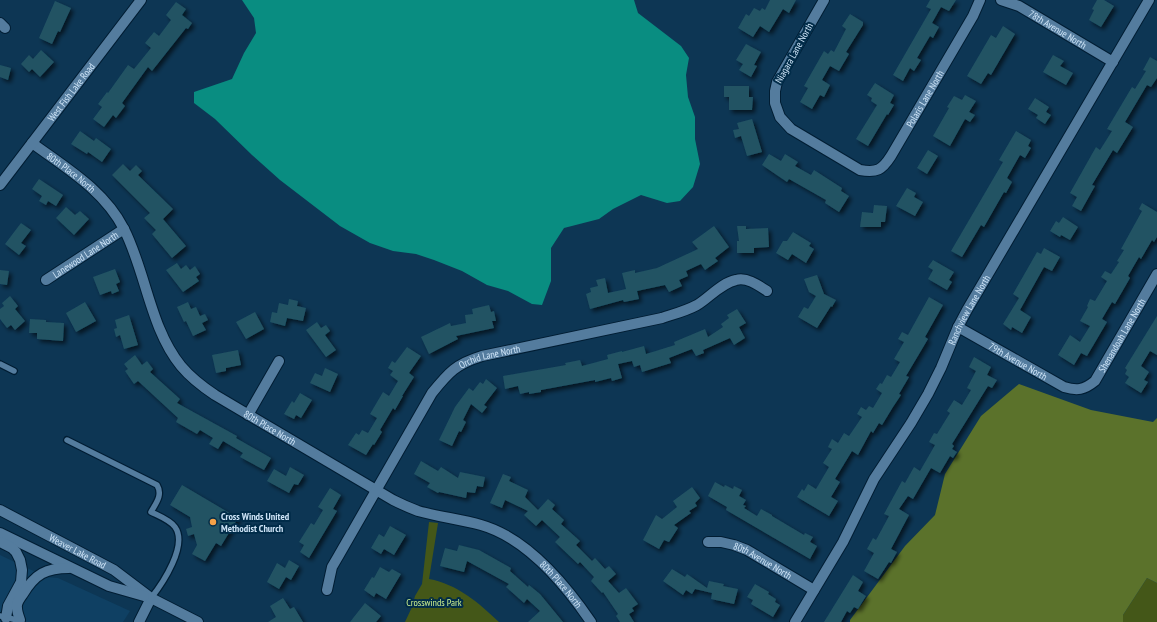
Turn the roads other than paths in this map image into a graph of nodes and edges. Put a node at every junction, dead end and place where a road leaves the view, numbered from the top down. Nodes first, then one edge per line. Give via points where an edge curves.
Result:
1 (141, 0) edge
2 (824, 0) edge
3 (980, 0) edge
4 (1002, 0) edge
5 (1149, 0) edge
6 (1113, 62) junction
7 (32, 143) junction
8 (852, 165) joint
9 (0, 185) edge
10 (124, 229) junction
11 (1157, 274) edge
12 (46, 280) dead end
13 (767, 291) dead end
14 (958, 327) junction
15 (279, 361) dead end
16 (0, 364) edge
17 (14, 371) dead end
18 (1079, 390) joint
19 (248, 415) junction
20 (66, 440) dead end
21 (376, 490) junction
22 (0, 510) edge
23 (0, 533) edge
24 (0, 542) edge
25 (708, 542) dead end
26 (71, 568) junction
27 (327, 590) dead end
28 (814, 590) junction
29 (151, 598) junction
30 (3, 617) edge
31 (21, 621) edge
32 (139, 622) edge
33 (198, 622) edge
34 (591, 622) edge
35 (795, 622) edge

1 - 7 street, West Fish Lake Road
2 - 8 street, Niagara Lane North via 777,82 775,102 780,116 791,129
3 - 8 street, Polaris Lane North via 974,16 886,163 872,172 860,170
4 - 6 street, 78th Avenue North via 1019,6
5 - 6 street, Ranchview Lane North
6 - 14 street, Ranchview Lane North
7 - 9 street, West Fish Lake Road
7 - 10 street, 80th Place North via 95,190 111,208
10 - 12 street, Lanewood Lane North
10 - 19 street, 80th Place North via 168,346 198,384
11 - 18 street, Shenandoah Lane North via 1094,381
13 - 21 street, Orchid Lane North via 748,280 736,280 724,285 696,306 680,312 467,360 445,376 432,393
14 - 18 street, 79th Avenue North via 1064,387
14 - 28 street, Ranchview Lane North via 928,394 874,479 843,542
15 - 19 street
16 - 17 lane
19 - 21 street, 80th Place North
20 - 29 lane via 157,485 160,490 151,512 176,528 179,545 162,583
21 - 27 street, Orchid Lane North via 332,567
21 - 34 street, 80th Place North via 416,510 482,525 502,533 541,562 563,585
22 - 29 street, Weaver Lake Road via 114,570
23 - 26 street, Weaver Lake Road
24 - 30 street via 16,552 22,570 21,582
25 - 28 street, 80th Avenue North via 721,542 747,550
26 - 29 street, Weaver Lake Road via 109,586
26 - 31 street via 56,568 42,572 32,580 16,607
28 - 35 street, Ranchview Lane North
29 - 32 street
29 - 33 street, Weaver Lake Road
30 - 31 lane

